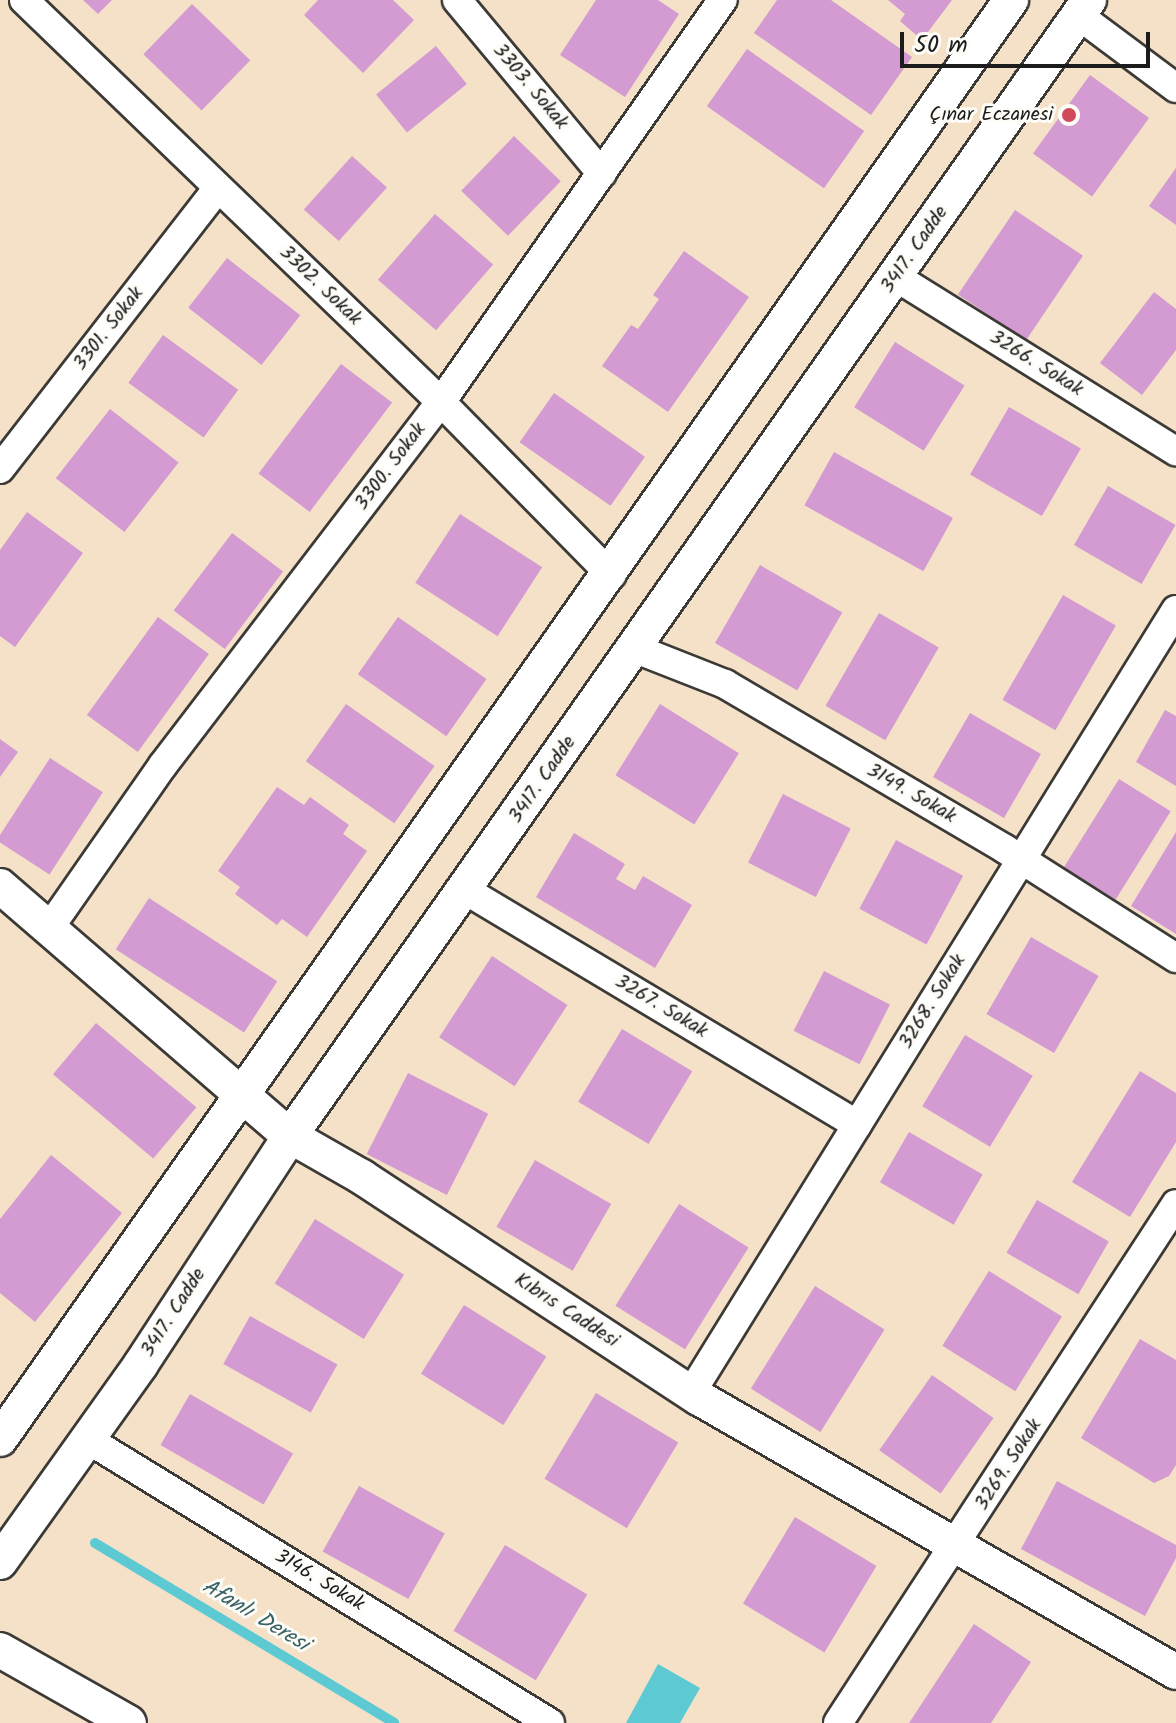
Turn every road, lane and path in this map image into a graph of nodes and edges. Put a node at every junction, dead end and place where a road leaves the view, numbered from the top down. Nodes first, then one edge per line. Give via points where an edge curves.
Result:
1 (24, 0) edge
2 (457, 0) edge
3 (723, 0) edge
4 (1011, 0) edge
5 (1084, 8) edge
6 (1176, 88) edge
7 (602, 174) junction
8 (218, 188) junction
9 (896, 277) junction
10 (441, 402) junction
11 (1176, 451) edge
12 (0, 469) edge
13 (611, 575) junction
14 (1176, 610) edge
15 (636, 649) junction
16 (1021, 860) junction
17 (0, 886) edge
18 (465, 890) junction
19 (50, 927) junction
20 (1176, 958) edge
21 (244, 1096) junction
22 (857, 1125) junction
23 (290, 1136) junction
24 (1176, 1204) edge
25 (691, 1393) junction
26 (0, 1439) edge
27 (87, 1439) junction
28 (957, 1545) junction
29 (1, 1561) edge
30 (0, 1650) edge
31 (1176, 1672) edge
32 (129, 1723) edge
33 (550, 1723) edge
34 (838, 1723) edge

1 - 8 street, 3302. Sokak
2 - 7 street, 3303. Sokak
3 - 7 street, 3300. Sokak
4 - 13 street
5 - 6 street
5 - 9 street, 3417. Cadde
7 - 10 street, 3300. Sokak
8 - 10 street, 3302. Sokak
8 - 12 street, 3301. Sokak
9 - 11 street, 3266. Sokak
9 - 15 street, 3417. Cadde
10 - 13 street, 3302. Sokak
10 - 19 street, 3300. Sokak via 163,765
13 - 21 street
14 - 16 street, 3268. Sokak
15 - 16 street, 3149. Sokak via 725,684
15 - 18 street, 3417. Cadde
16 - 20 street, 3149. Sokak
16 - 22 street, 3268. Sokak
17 - 19 street, Kıbrıs Caddesi
18 - 22 street, 3267. Sokak
18 - 23 street, 3417. Cadde
19 - 21 street, Kıbrıs Caddesi
21 - 23 street, Kıbrıs Caddesi
21 - 26 street
22 - 25 street, 3268. Sokak
23 - 25 street, Kıbrıs Caddesi via 362,1177
23 - 27 street, 3417. Cadde
24 - 28 street, 3269. Sokak
25 - 28 street, Kıbrıs Caddesi
27 - 29 street, 3417. Cadde
27 - 33 street, 3146. Sokak
28 - 31 street, Kıbrıs Caddesi
28 - 34 street, 3269. Sokak
30 - 32 street

